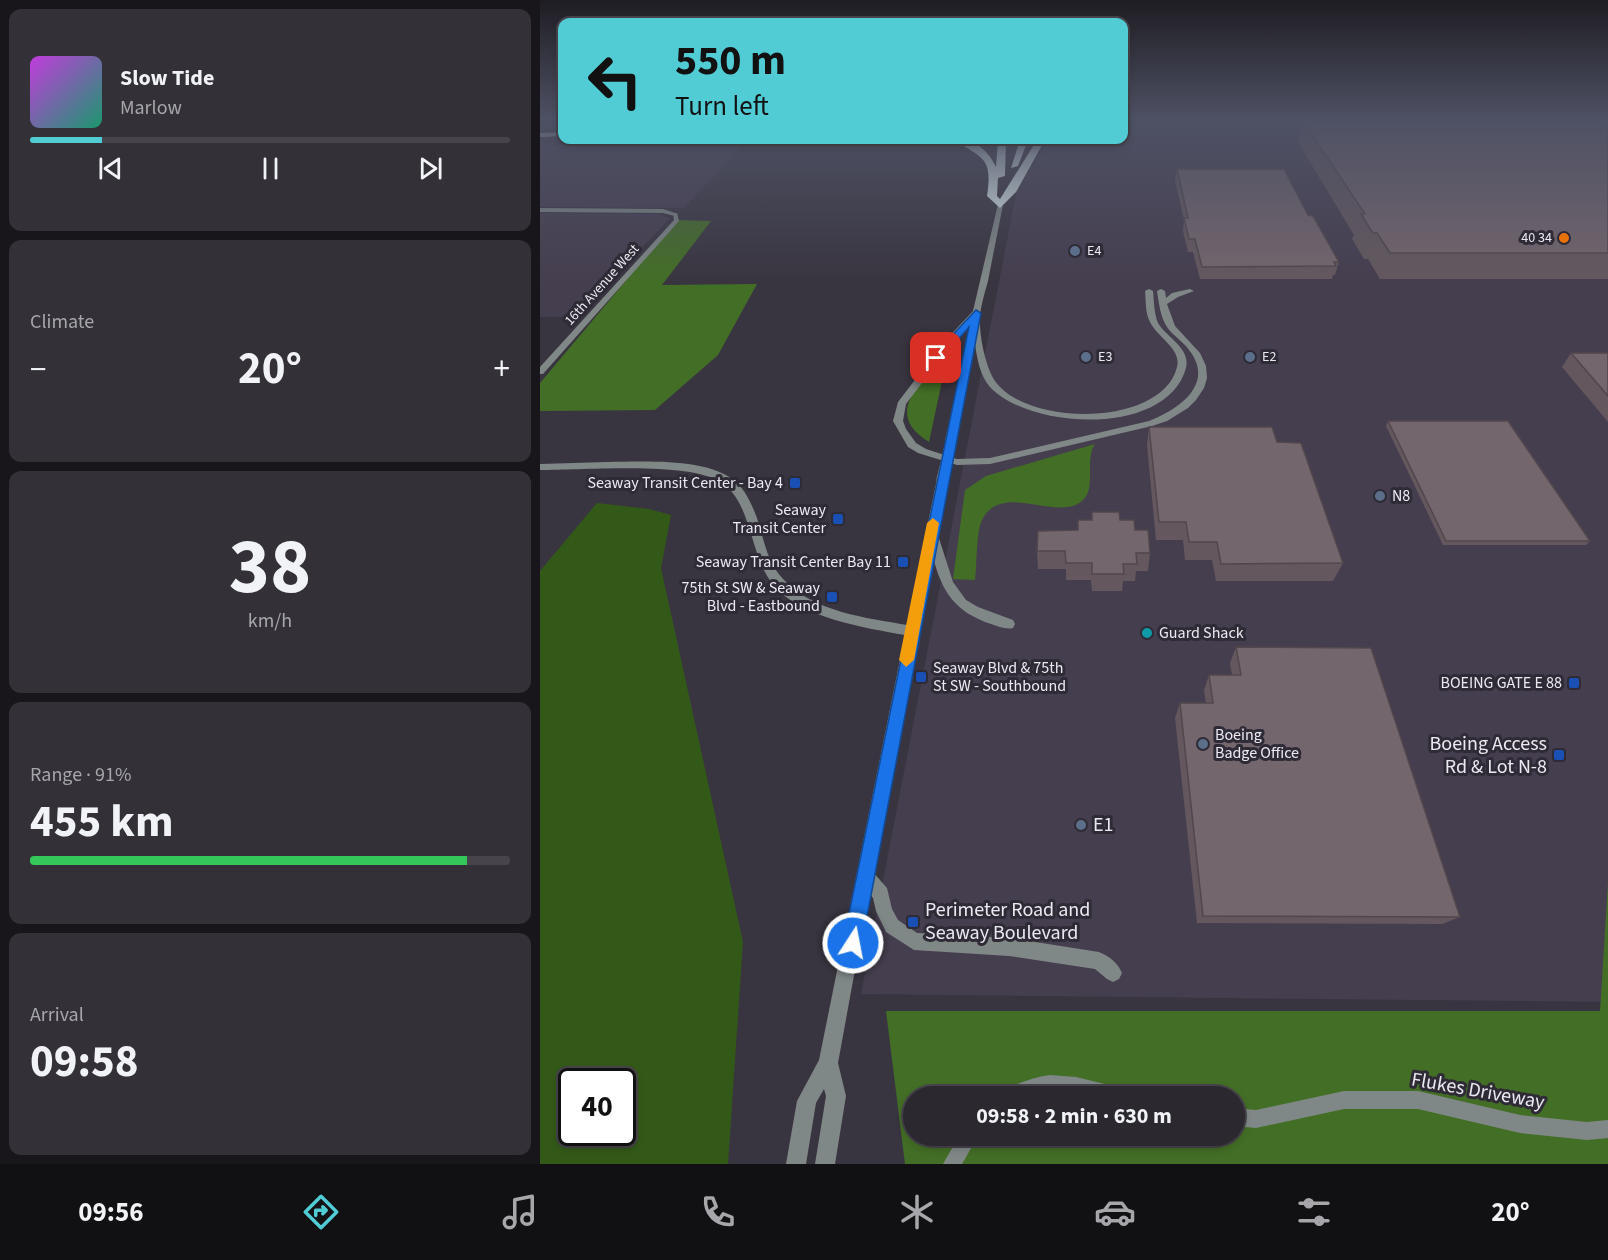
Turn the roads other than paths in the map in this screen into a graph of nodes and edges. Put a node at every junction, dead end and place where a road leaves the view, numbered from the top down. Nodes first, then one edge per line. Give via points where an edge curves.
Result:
1 (993, 173) edge
2 (1001, 173) edge
3 (1012, 173) edge
4 (1020, 173) edge
5 (1000, 205) junction
6 (540, 210) edge
7 (675, 214) joint
8 (1149, 291) dead end
9 (1161, 291) dead end
10 (1190, 291) dead end
11 (1163, 303) junction
12 (976, 313) junction
13 (540, 372) edge
14 (540, 467) edge
15 (932, 530) junction
16 (1009, 624) dead end
17 (912, 631) junction
18 (865, 875) junction
19 (1113, 973) dead end
20 (828, 1063) junction
21 (1033, 1086) edge
22 (1070, 1086) edge
23 (1245, 1118) edge
24 (1608, 1129) edge
25 (963, 1146) edge
26 (796, 1164) edge
27 (825, 1164) edge
28 (952, 1164) edge

1 - 5 highway via 992,196
2 - 5 highway
3 - 5 highway
4 - 5 highway via 1010,196
5 - 12 street
6 - 7 street
7 - 13 street, 16th Avenue West via 677,220
8 - 12 street via 1155,325 1178,349 1181,369 1160,397 1111,416 1047,414 1003,395 990,381 978,341
9 - 11 street
10 - 11 street
11 - 12 street via 1171,326 1198,355 1203,373 1201,386 1187,405 1172,416 1142,425 990,461 957,462 934,457 912,445 901,429 898,412 906,396
12 - 15 street, bridge
14 - 17 street via 682,468 719,475 743,496 758,547 769,571 783,587 802,600 839,614
15 - 16 street via 951,595 986,618
15 - 17 street
17 - 18 street
18 - 19 street via 881,894 892,926 915,941 1009,947 1099,961
18 - 20 street
20 - 26 street via 807,1101
20 - 27 street via 836,1096
21 - 22 street via 1051,1082
23 - 24 street, Flukes Driveway via 1344,1100 1418,1100 1520,1124 1587,1131
25 - 28 street

